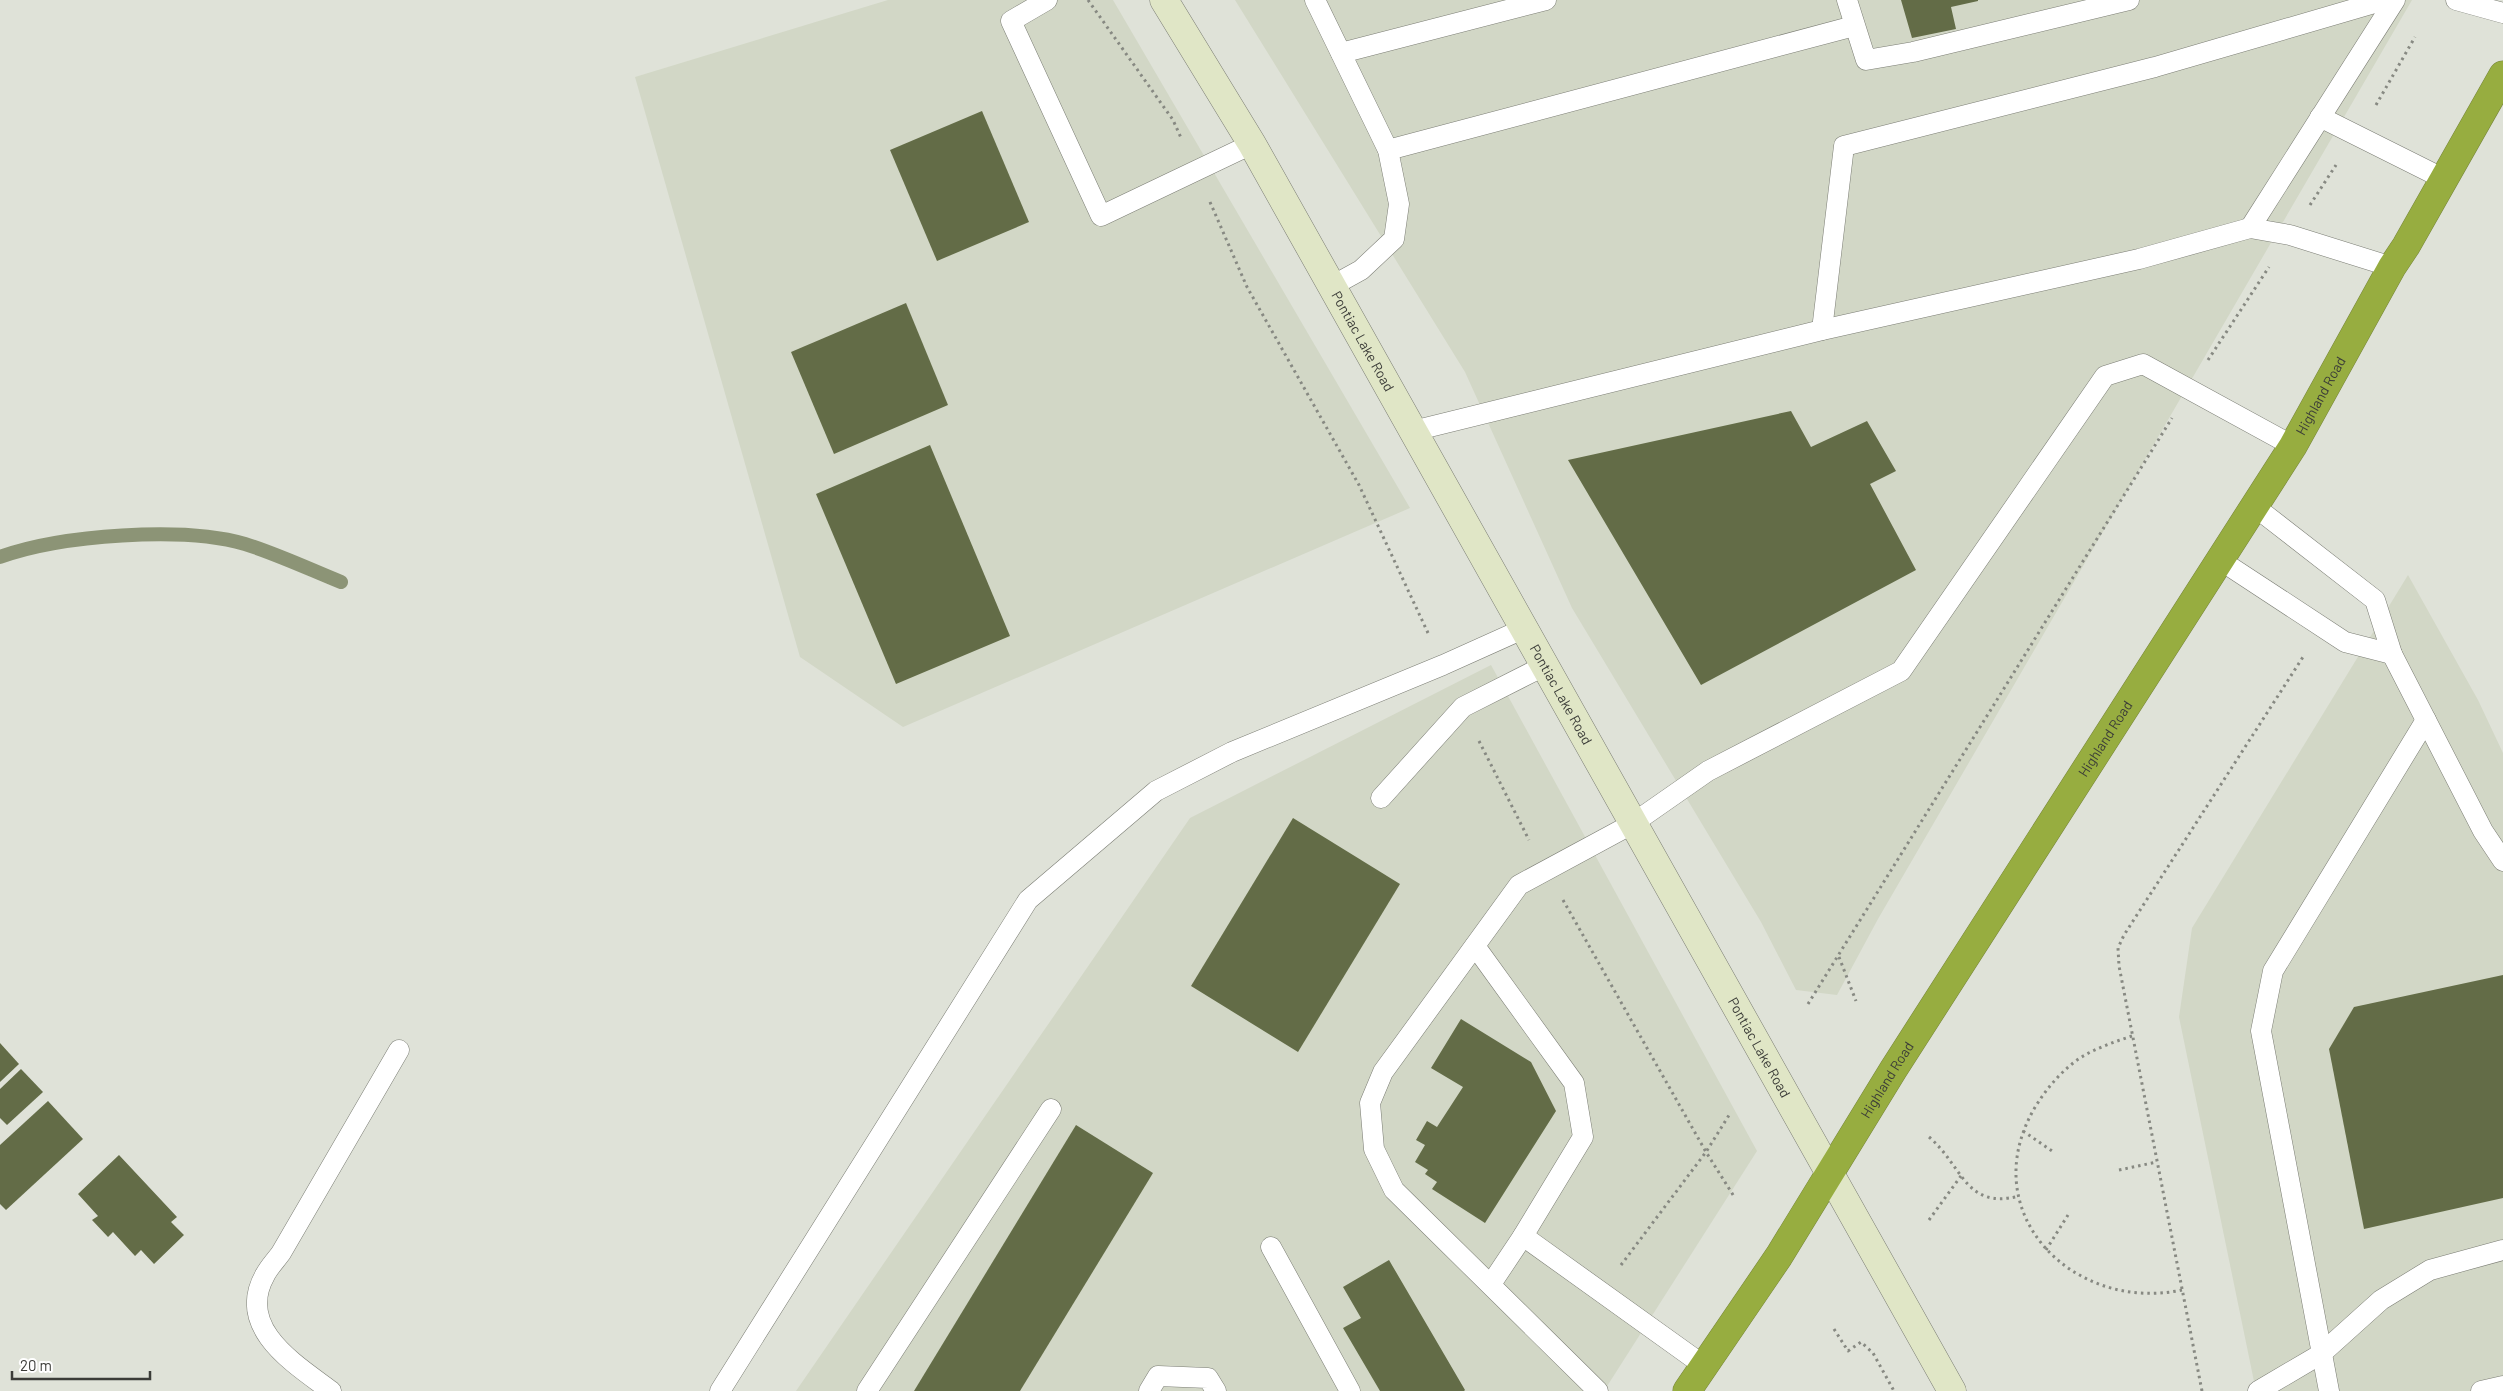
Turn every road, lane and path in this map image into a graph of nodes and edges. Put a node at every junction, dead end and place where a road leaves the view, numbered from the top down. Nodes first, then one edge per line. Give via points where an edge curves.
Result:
1 (1047, 0) edge
2 (1088, 0) edge
3 (1164, 0) edge
4 (1315, 0) edge
5 (1546, 0) edge
6 (1847, 0) edge
7 (2129, 0) edge
8 (2385, 0) edge
9 (2395, 0) edge
10 (2456, 0) edge
11 (2503, 13) edge
12 (1854, 26) junction
13 (2418, 34) dead end
14 (1341, 53) junction
15 (2502, 81) edge
16 (2320, 117) junction
17 (2356, 135) junction
18 (1252, 144) junction
19 (1388, 150) junction
20 (1196, 171) junction
21 (2444, 178) junction
22 (2250, 228) junction
23 (2290, 236) junction
24 (2392, 267) junction
25 (1332, 286) junction
26 (1822, 330) junction
27 (2190, 389) junction
28 (1413, 431) junction
29 (2293, 446) junction
30 (2254, 506) junction
31 (2220, 560) junction
32 (1523, 629) junction
33 (2307, 650) dead end
34 (2392, 654) junction
35 (1443, 665) junction
36 (1544, 666) junction
37 (1463, 707) junction
38 (2426, 720) junction
39 (1381, 798) dead end
40 (1632, 824) junction
41 (2503, 861) edge
42 (1546, 871) junction
43 (1476, 946) junction
44 (1839, 956) junction
45 (1856, 1002) dead end
46 (1808, 1004) dead end
47 (2132, 1036) junction
48 (399, 1050) dead end
49 (1051, 1109) dead end
50 (1731, 1112) dead end
51 (2023, 1131) junction
52 (1929, 1137) dead end
53 (1706, 1152) junction
54 (2055, 1153) dead end
55 (2158, 1162) junction
56 (2119, 1170) dead end
57 (1830, 1173) junction
58 (1962, 1176) junction
59 (2019, 1196) junction
60 (1735, 1198) dead end
61 (2068, 1215) dead end
62 (1929, 1220) dead end
63 (1523, 1236) junction
64 (1271, 1247) dead end
65 (2046, 1250) junction
66 (2503, 1250) edge
67 (1491, 1284) junction
68 (2182, 1290) junction
69 (1834, 1328) dead end
70 (2321, 1354) junction
71 (1703, 1364) junction
72 (2503, 1386) edge
73 (331, 1391) edge
74 (720, 1391) edge
75 (867, 1391) edge
76 (1149, 1391) edge
77 (1216, 1391) edge
78 (1350, 1391) edge
79 (1598, 1391) edge
80 (1687, 1391) edge
81 (1894, 1391) edge
82 (1952, 1391) edge
83 (2202, 1391) edge
84 (2258, 1391) edge
85 (2328, 1391) edge
86 (2481, 1391) edge

1 - 20 lane via 1011,21 1101,216
2 - 20 path via 1173,120
3 - 18 street, Pontiac Lake Road
4 - 14 lane
5 - 14 lane
6 - 12 lane
7 - 12 lane via 1913,52 1866,60
8 - 26 lane via 2155,67 1844,146
9 - 16 lane
10 - 11 lane
12 - 19 lane
13 - 17 path
14 - 19 lane
15 - 21 highway, Highland Road
16 - 17 lane
16 - 22 lane
17 - 21 lane
17 - 23 path
18 - 20 lane
18 - 25 street, Pontiac Lake Road
19 - 25 lane via 1399,204 1394,240 1361,270
20 - 35 path via 1247,287 1359,485
21 - 24 highway, Highland Road
22 - 23 lane
22 - 26 lane via 2139,259
23 - 24 lane
23 - 27 path
24 - 29 highway, Highland Road
25 - 28 street, Pontiac Lake Road
26 - 28 lane
27 - 29 lane
27 - 40 lane via 2143,364 2105,376 1901,671 1708,771
27 - 44 path
28 - 32 street, Pontiac Lake Road
29 - 30 highway, Highland Road
30 - 31 highway, Highland Road
30 - 34 lane via 2374,600
31 - 34 lane via 2345,642
31 - 57 highway, Highland Road
32 - 35 lane
32 - 36 street, Pontiac Lake Road
33 - 47 path via 2118,948
34 - 38 lane
35 - 74 lane via 1232,752 1156,791 1028,900
36 - 37 lane
36 - 40 street, Pontiac Lake Road
37 - 39 lane
37 - 42 path via 1500,786
38 - 41 lane via 2483,832
38 - 70 lane via 2273,971 2261,1031
40 - 42 lane
40 - 57 street, Pontiac Lake Road
42 - 43 lane via 1519,885
42 - 53 path
43 - 63 lane via 1574,1083 1583,1137
43 - 67 lane via 1383,1072 1370,1103 1374,1149 1394,1190
44 - 45 path
44 - 46 path
47 - 51 path via 2102,1046 2069,1066 2047,1089
47 - 55 path
48 - 73 lane via 281,1254 264,1276 256,1305 263,1332 293,1363
49 - 75 lane
50 - 53 path
51 - 54 path
51 - 59 path via 2016,1166
52 - 58 path via 1942,1148
53 - 60 path
55 - 56 path
55 - 68 path
57 - 71 highway, Highland Road via 1778,1256
57 - 82 street, Pontiac Lake Road
58 - 59 path via 1977,1193 1990,1200
58 - 62 path
59 - 65 path via 2031,1228
61 - 65 path
63 - 67 lane
63 - 71 lane
64 - 78 lane
65 - 68 path via 2074,1273 2111,1288 2151,1293
66 - 70 lane via 2430,1270 2381,1300
67 - 79 lane
68 - 83 path
69 - 81 path via 1848,1351 1861,1342 1869,1348
70 - 84 lane
70 - 85 lane
71 - 80 highway, Highland Road
72 - 86 lane
76 - 77 lane via 1158,1376 1208,1378

